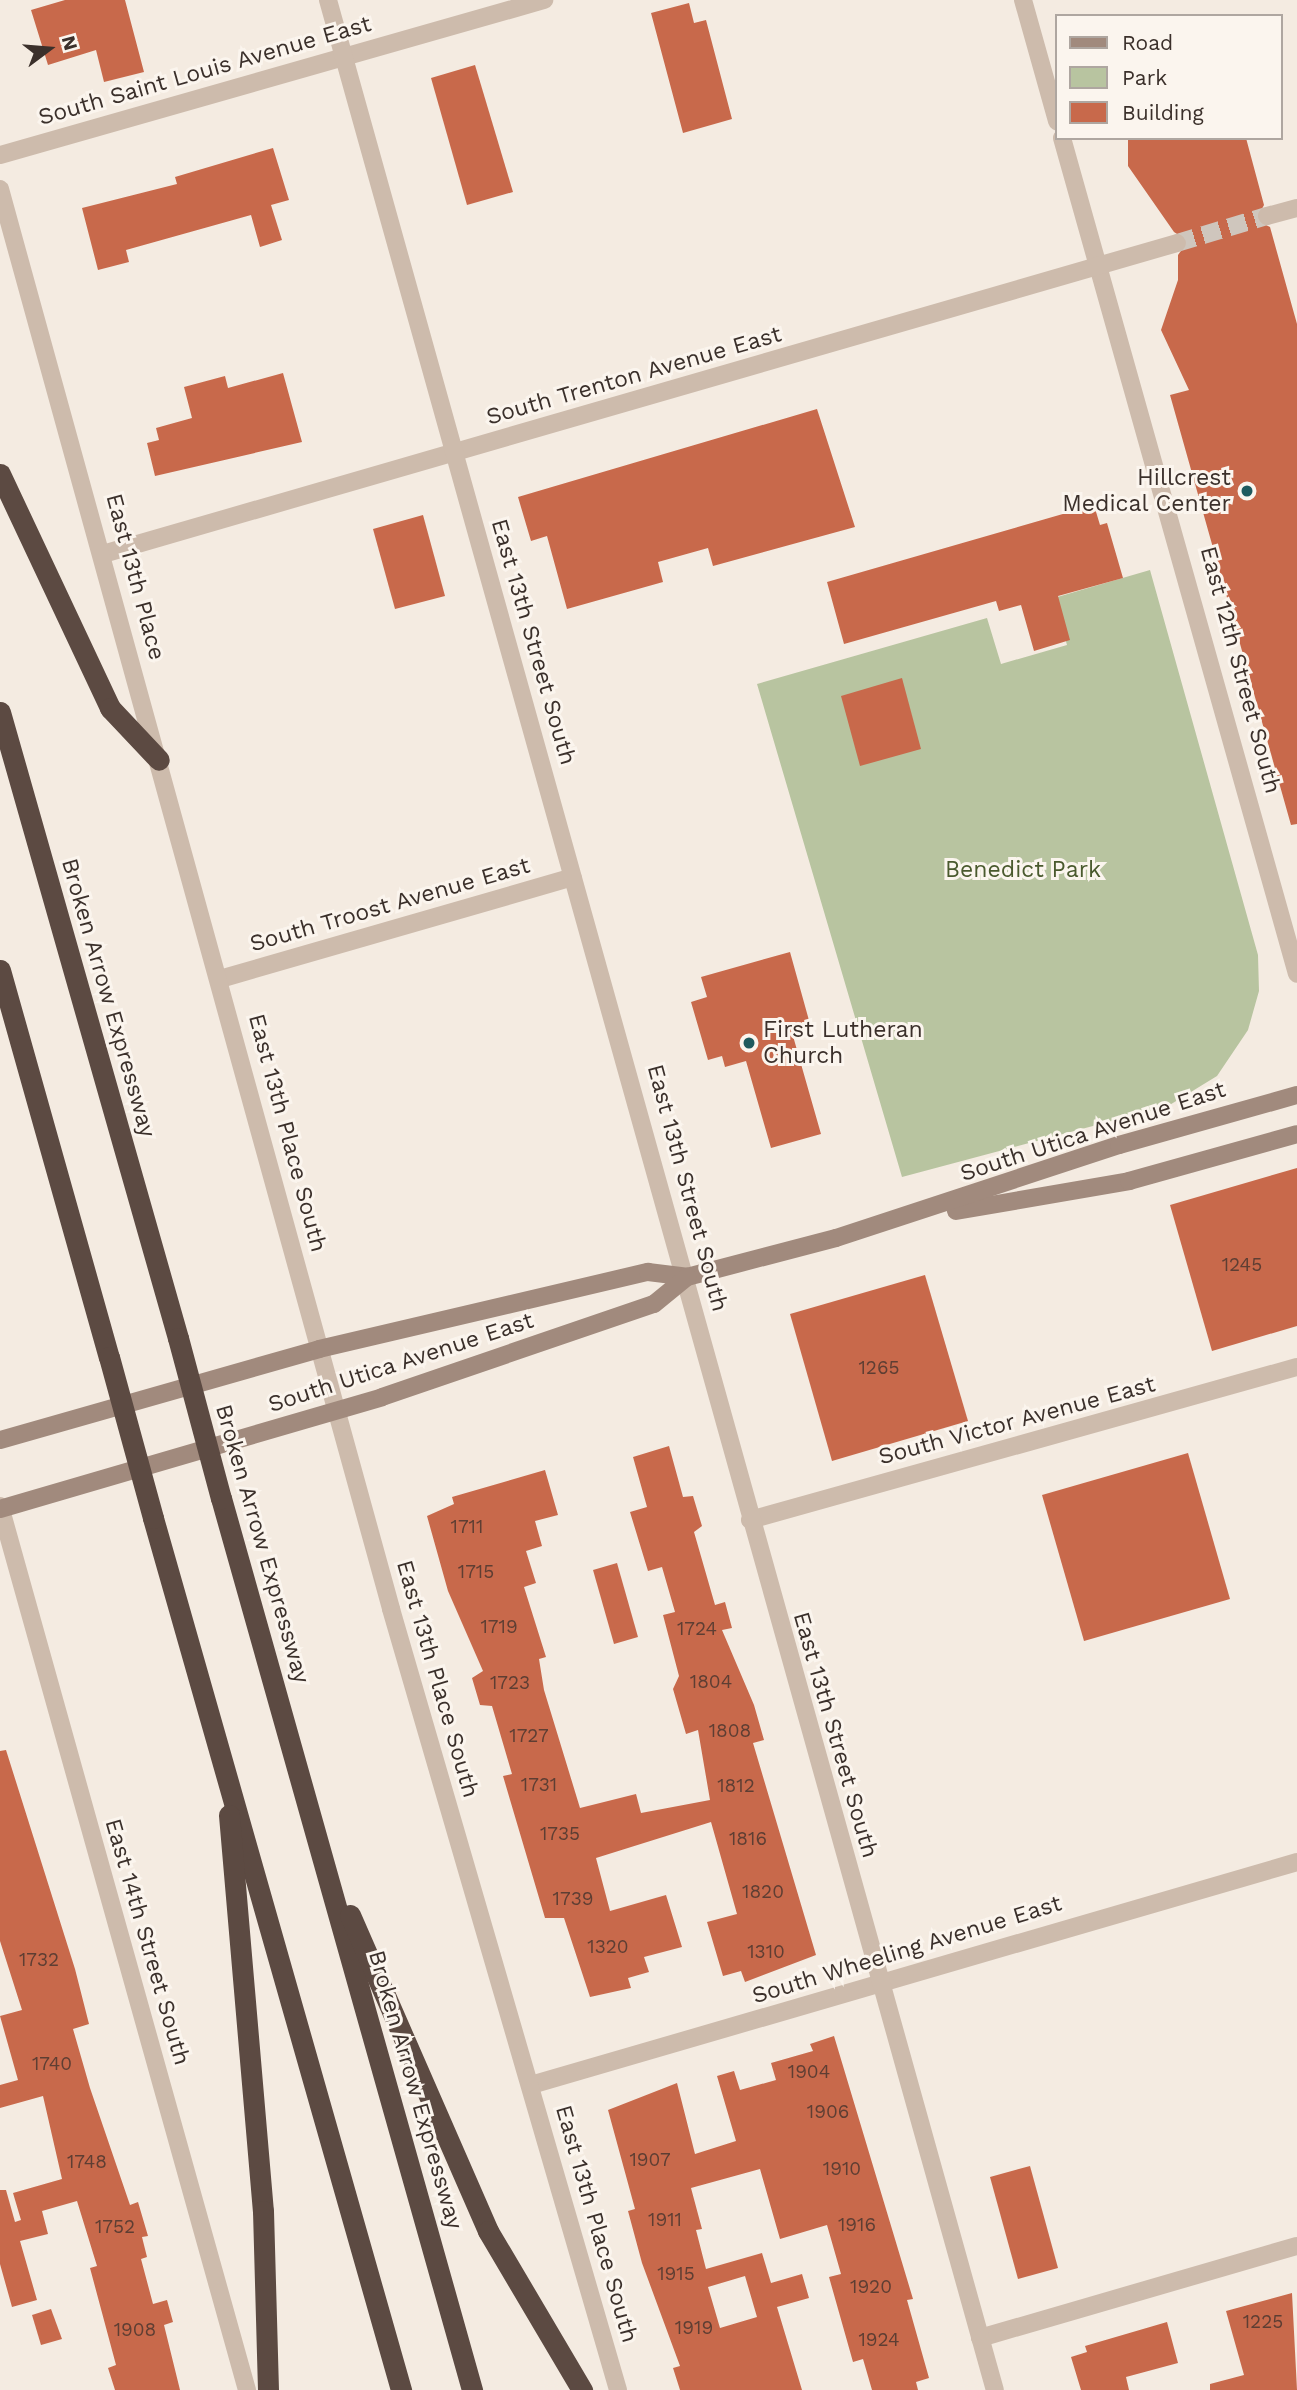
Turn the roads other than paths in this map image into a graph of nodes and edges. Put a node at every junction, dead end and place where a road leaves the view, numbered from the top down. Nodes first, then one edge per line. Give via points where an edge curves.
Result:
1 (328, 0) edge
2 (544, 0) edge
3 (1023, 0) edge
4 (344, 57) junction
5 (1056, 117) edge
6 (1063, 140) edge
7 (0, 155) edge
8 (0, 189) edge
9 (1297, 208) edge
10 (1267, 216) tunnel mouth
11 (1177, 243) tunnel mouth
12 (1098, 267) junction
13 (454, 454) junction
14 (0, 474) edge
15 (103, 554) junction
16 (0, 712) edge
17 (159, 760) junction
18 (573, 877) junction
19 (0, 970) edge
20 (1297, 974) edge
21 (220, 979) junction
22 (1297, 1095) edge
23 (1297, 1134) edge
24 (904, 1219) junction
25 (687, 1277) junction
26 (319, 1349) junction
27 (1297, 1367) edge
28 (336, 1412) junction
29 (0, 1440) edge
30 (0, 1508) edge
31 (750, 1520) junction
32 (226, 1768) junction
33 (320, 1850) junction
34 (1297, 1862) edge
35 (880, 1985) junction
36 (531, 2085) junction
37 (1297, 2246) edge
38 (980, 2338) junction
39 (247, 2390) edge
40 (268, 2390) edge
41 (401, 2390) edge
42 (472, 2390) edge
43 (582, 2390) edge
44 (618, 2390) edge
45 (995, 2390) edge

1 - 4 street, East 13th Street South
2 - 4 street, South Saint Louis Avenue East
3 - 5 street
4 - 7 street, South Saint Louis Avenue East
4 - 13 street, East 13th Street South
6 - 12 street, East 12th Street South
8 - 15 street, East 13th Place
9 - 10 street
11 - 12 street, South Trenton Avenue East
12 - 13 street, South Trenton Avenue East
12 - 20 street, East 12th Street South
13 - 15 street, South Trenton Avenue East
13 - 18 street, East 13th Street South
14 - 17 highway via 110,708
15 - 17 street, East 13th Place
16 - 33 highway, Broken Arrow Expressway, bridge
17 - 21 street, East 13th Place
18 - 21 street, South Troost Avenue East
18 - 25 street, East 13th Street South
19 - 32 highway, bridge
21 - 26 street, East 13th Place South
22 - 24 main road, South Utica Avenue East via 1119,1145
23 - 24 main road, South Utica Avenue East via 1129,1181
24 - 25 main road, South Utica Avenue East
25 - 26 main road, South Utica Avenue East via 648,1272
25 - 28 main road, South Utica Avenue East via 654,1304
25 - 31 street, East 13th Street South
26 - 28 street, East 13th Place South
26 - 29 main road, South Utica Avenue East
27 - 31 street, South Victor Avenue East
28 - 30 main road, South Utica Avenue East
28 - 36 street, East 13th Place South
30 - 39 street, East 14th Street South
31 - 35 street, East 13th Street South
32 - 40 highway via 263,2211
32 - 41 highway
33 - 42 highway, Broken Arrow Expressway
33 - 43 highway via 488,2231
34 - 35 street, South Wheeling Avenue East
35 - 36 street, South Wheeling Avenue East
35 - 38 street, East 13th Street South
36 - 44 street, East 13th Place South
37 - 38 street
38 - 45 street, East 13th Street South

